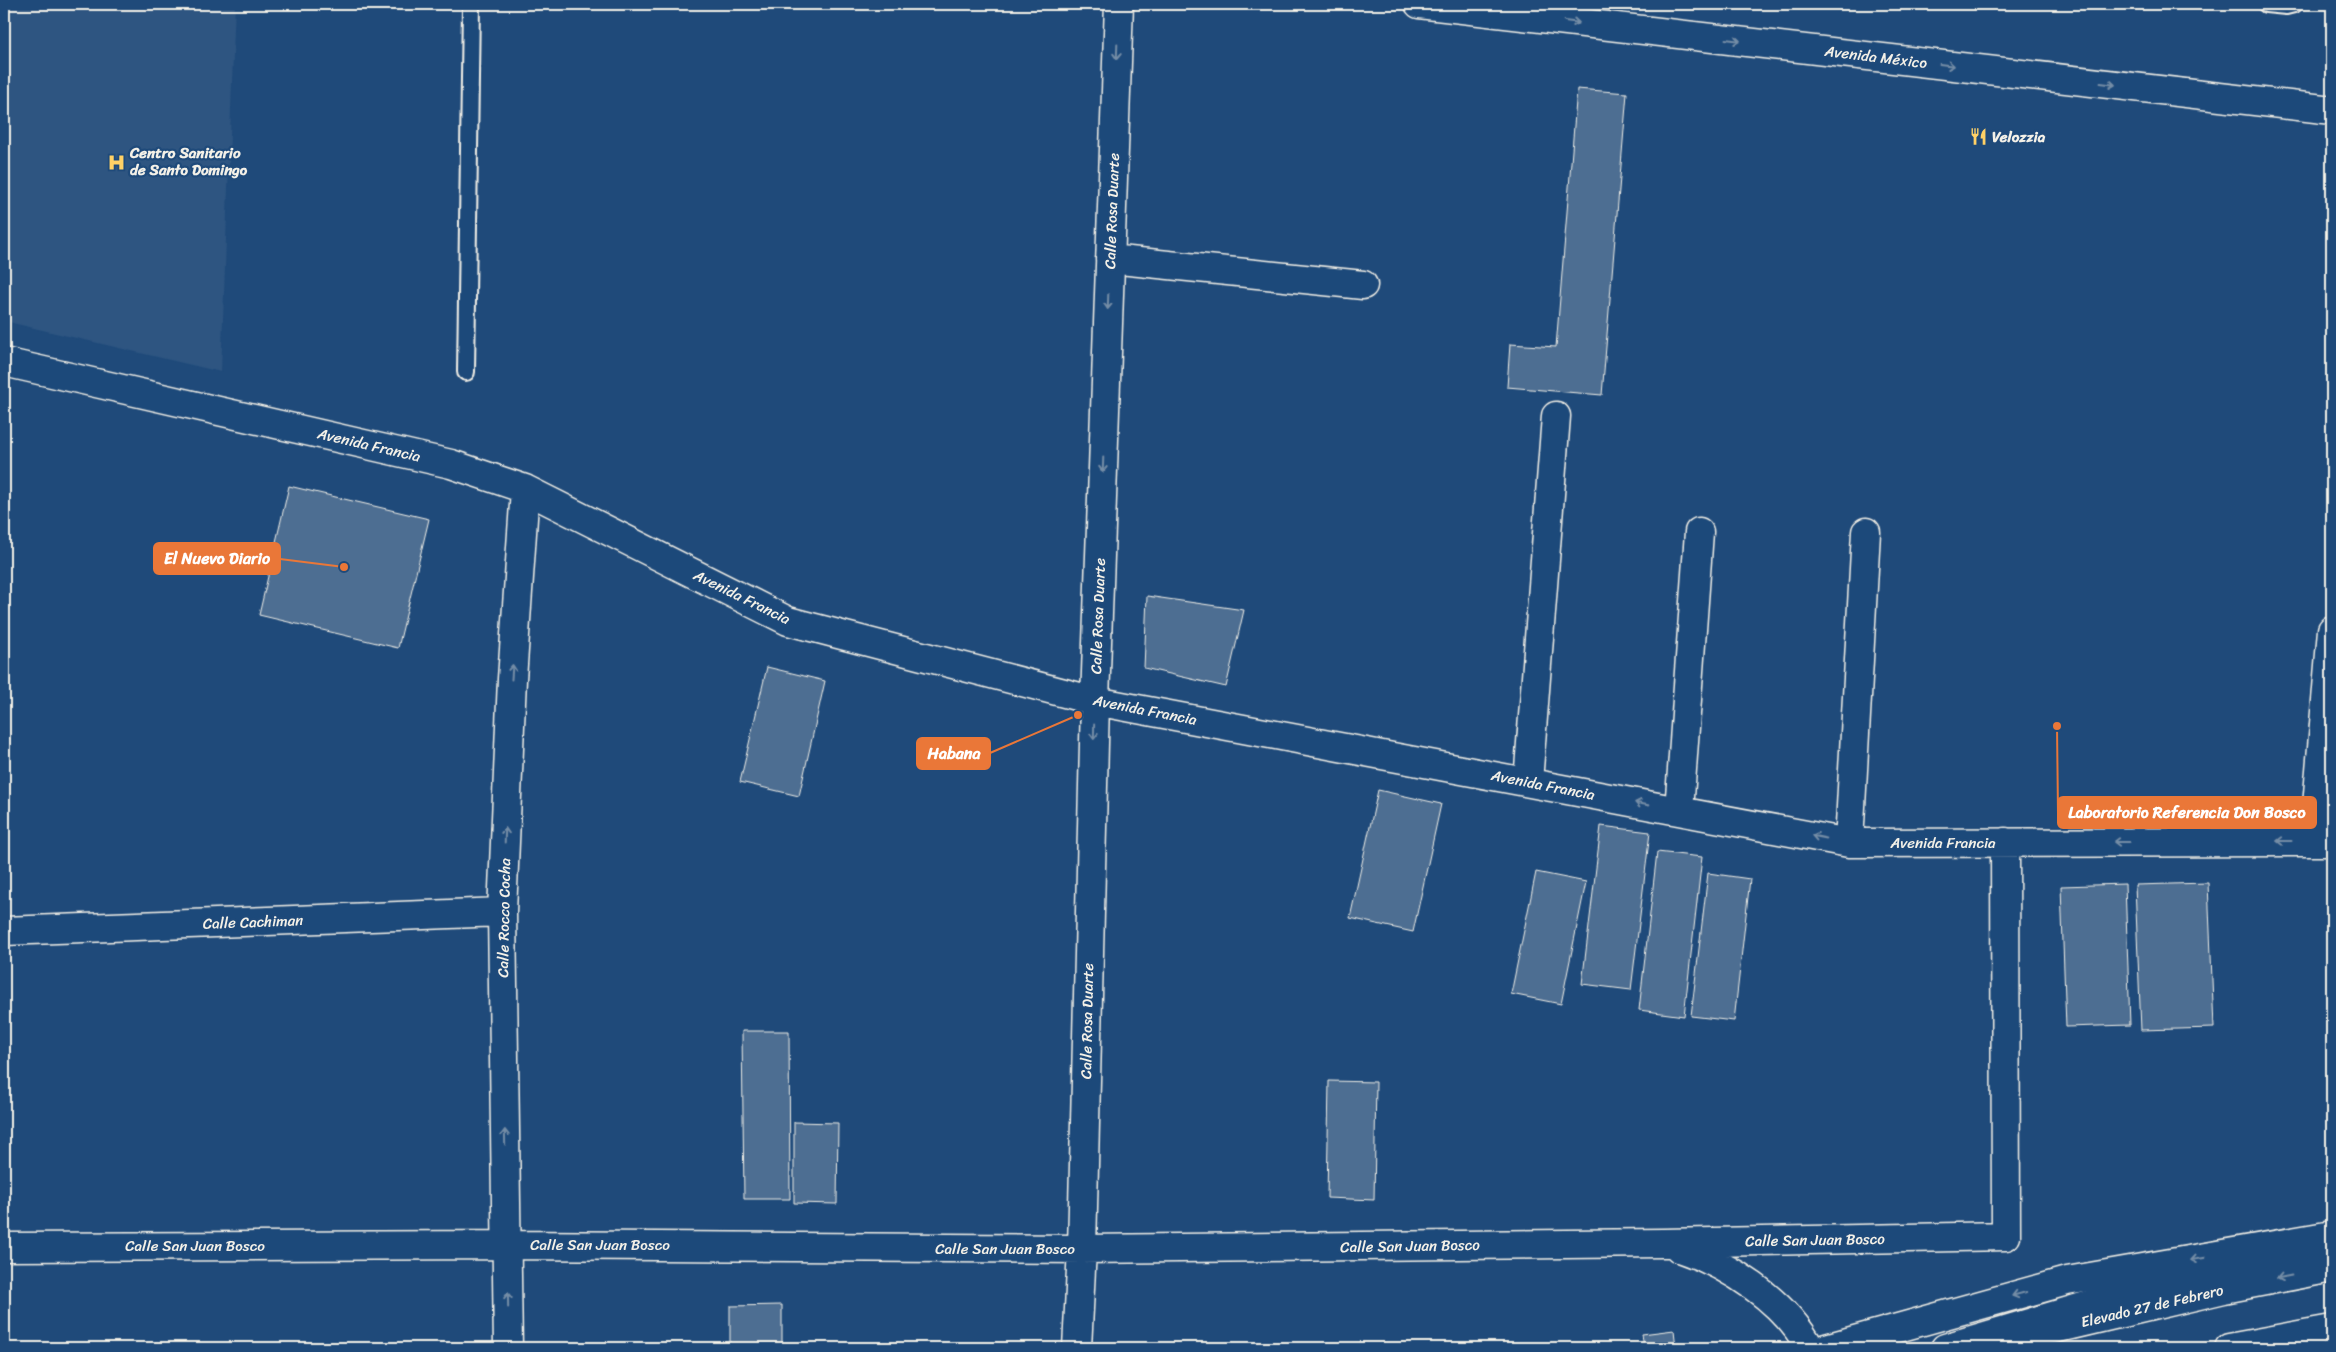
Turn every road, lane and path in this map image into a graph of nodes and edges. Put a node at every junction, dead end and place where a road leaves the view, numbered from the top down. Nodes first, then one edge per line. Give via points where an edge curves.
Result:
1 (471, 4) edge
2 (1119, 4) edge
3 (1419, 4) edge
4 (2266, 4) edge
5 (2294, 4) edge
6 (2332, 110) edge
7 (1110, 259) junction
8 (1363, 285) dead end
9 (4, 362) edge
10 (466, 372) dead end
11 (1556, 416) dead end
12 (525, 489) junction
13 (1699, 532) dead end
14 (1866, 532) dead end
15 (2332, 630) edge
16 (1095, 701) junction
17 (1528, 782) junction
18 (1679, 811) junction
19 (2323, 841) edge
20 (2005, 842) junction
21 (1849, 843) junction
22 (502, 912) junction
23 (4, 931) edge
24 (2332, 1236) edge
25 (1663, 1243) junction
26 (507, 1245) junction
27 (2332, 1245) edge
28 (4, 1246) edge
29 (1082, 1249) junction
30 (2332, 1268) edge
31 (2332, 1328) edge
32 (508, 1348) edge
33 (1078, 1348) edge
34 (1810, 1348) edge
35 (1826, 1348) edge
36 (1946, 1348) edge
37 (1974, 1348) edge
38 (2229, 1348) edge

1 - 10 lane
2 -> 7 main road, Calle Rosa Duarte
3 -> 6 main road, Avenida México
4 - 5 lane
7 - 8 main road
7 -> 16 main road, Calle Rosa Duarte
9 - 12 main road, Avenida Francia via 450,464
11 - 17 main road
12 - 16 main road, Avenida Francia via 788,621
22 -> 12 main road, Calle Rocco Cocha via 512,679
13 - 18 main road
14 - 21 main road
15 - 19 main road
16 - 17 main road, Avenida Francia
16 -> 29 main road, Calle Rosa Duarte
18 -> 17 main road, Avenida Francia
21 -> 18 main road, Avenida Francia
19 -> 20 main road, Avenida Francia
20 - 21 main road, Avenida Francia
20 - 25 main road, Calle San Juan Bosco via 2006,1236
22 - 23 main road, Calle Cachiman
26 -> 22 main road, Calle Rocco Cocha
24 -> 35 main road via 2066,1281
25 - 29 main road, Calle San Juan Bosco
25 - 34 main road via 1706,1257 1745,1280 1779,1309
26 - 28 main road, Calle San Juan Bosco
26 - 29 main road, Calle San Juan Bosco
32 -> 26 main road, Calle Rocco Cocha
27 - 36 main road via 2103,1301
29 - 33 main road, Calle Rosa Duarte
30 -> 37 main road, Elevado 27 de Febrero via 2224,1289
31 - 38 main road

